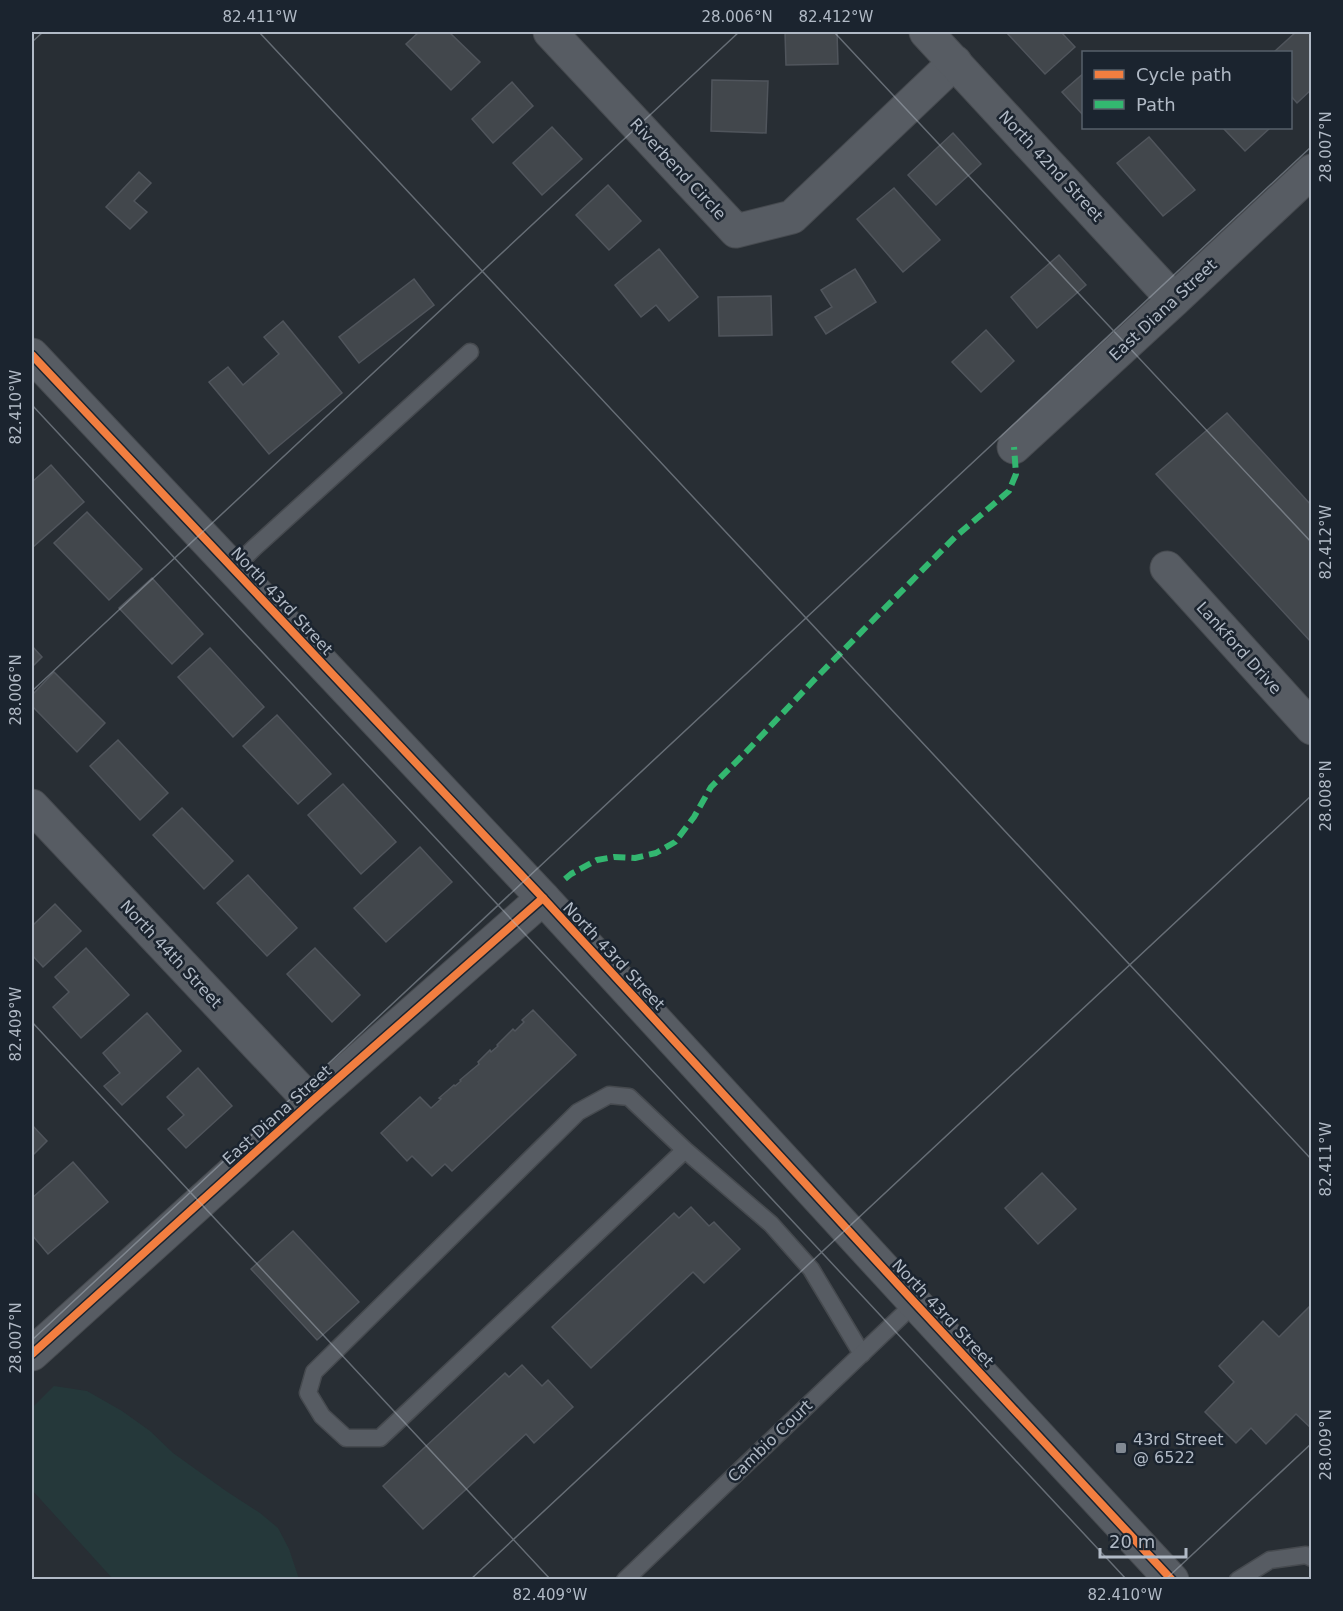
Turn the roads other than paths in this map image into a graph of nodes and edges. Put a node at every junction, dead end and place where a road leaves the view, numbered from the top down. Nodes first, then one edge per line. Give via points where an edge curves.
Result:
1 (550, 32) edge
2 (926, 32) edge
3 (955, 62) junction
4 (1311, 171) edge
5 (1174, 300) junction
6 (470, 352) dead end
7 (32, 355) edge
8 (1014, 447) dead end
9 (1167, 568) dead end
10 (233, 569) junction
11 (1311, 728) edge
12 (32, 806) edge
13 (543, 898) junction
14 (311, 1102) junction
15 (685, 1150) junction
16 (915, 1303) junction
17 (36, 1340) edge
18 (862, 1354) junction
19 (1311, 1558) edge
20 (625, 1580) edge
21 (1172, 1580) edge
22 (1238, 1580) edge

1 - 3 street, Riverbend Circle via 736,231 792,217
2 - 3 street, North 42nd Street
3 - 5 street, North 42nd Street
4 - 5 street, East Diana Street
5 - 8 street, East Diana Street
6 - 10 lane
7 - 10 street, North 43rd Street
9 - 11 street, Lankford Drive
10 - 13 street, North 43rd Street
12 - 14 street, North 44th Street
13 - 14 street, East Diana Street
13 - 16 street, North 43rd Street
14 - 17 street, East Diana Street
15 - 15 lane via 629,1097 609,1095 578,1113 314,1371 308,1393 322,1416 346,1438 380,1438
15 - 18 lane via 771,1224 811,1269
16 - 18 lane, Cambio Court
16 - 21 street, North 43rd Street
18 - 20 lane, Cambio Court
19 - 22 lane via 1306,1555 1270,1560

